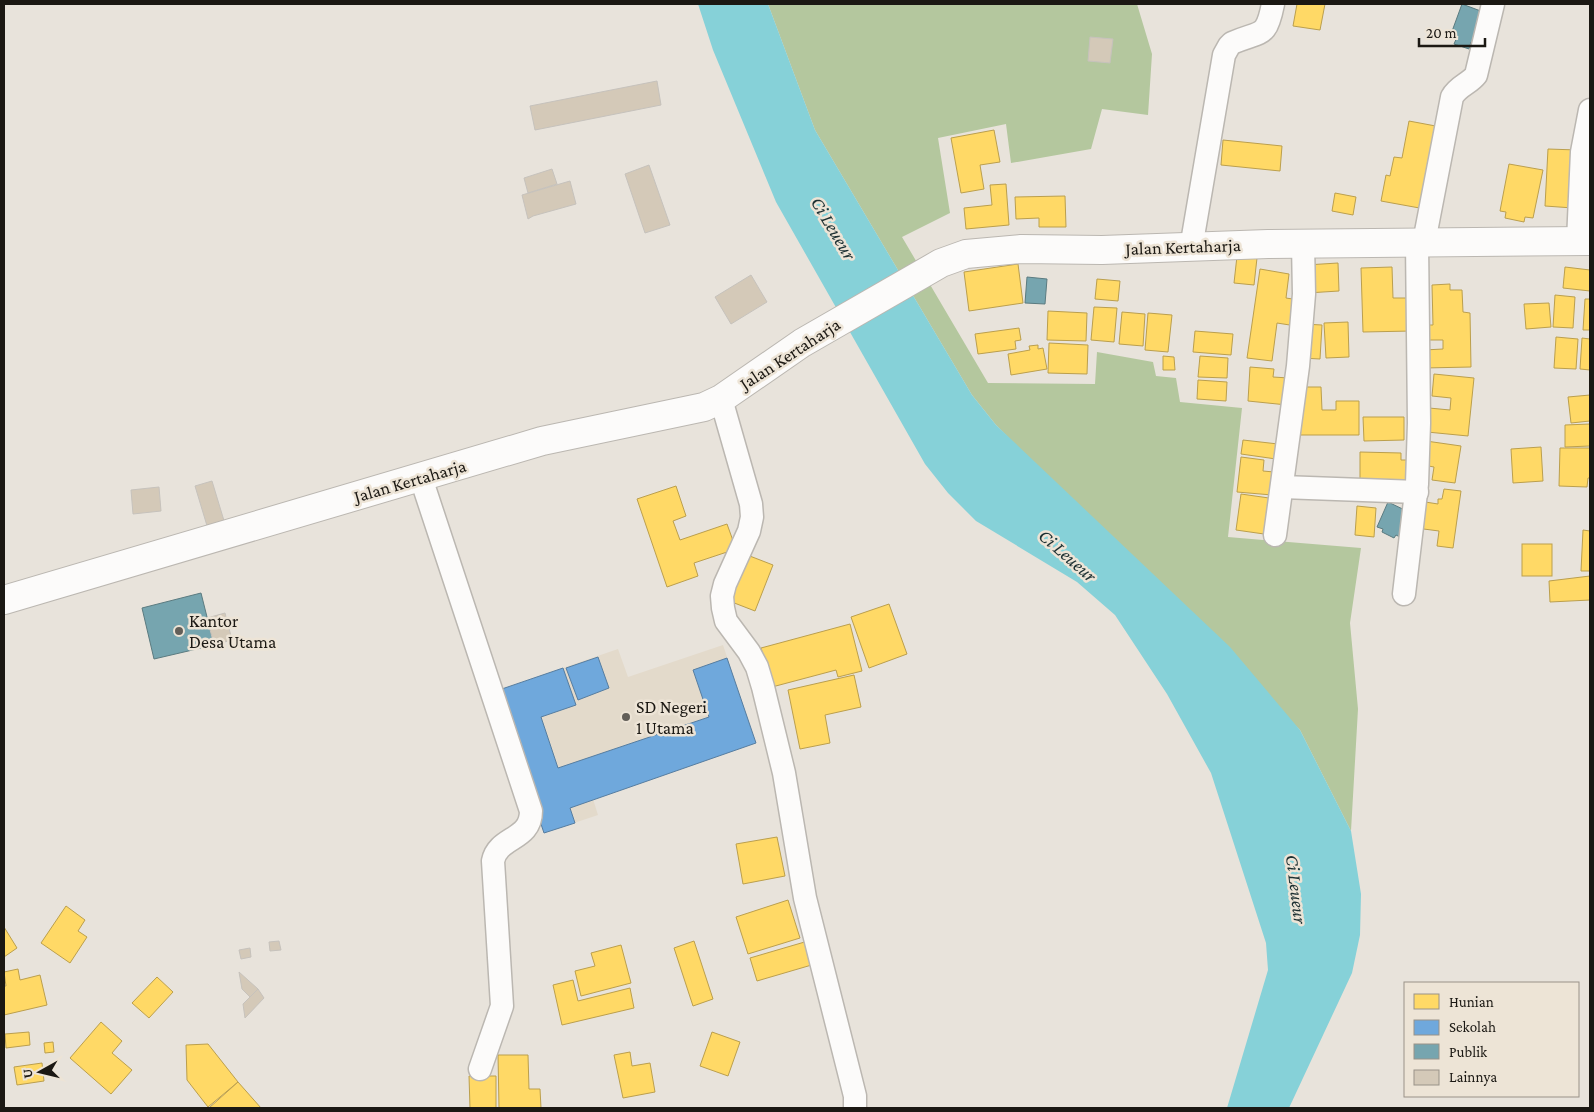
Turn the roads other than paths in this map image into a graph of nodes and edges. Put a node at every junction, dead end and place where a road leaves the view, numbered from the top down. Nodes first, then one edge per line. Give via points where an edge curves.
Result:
1 (1273, 4) edge
2 (1492, 4) edge
3 (1590, 110) edge
4 (1584, 241) edge
5 (1421, 242) junction
6 (1303, 244) junction
7 (1191, 248) junction
8 (721, 399) junction
9 (421, 478) junction
10 (1282, 488) junction
11 (1417, 492) junction
12 (1275, 535) dead end
13 (1404, 594) dead end
14 (4, 600) edge
15 (480, 1069) dead end
16 (855, 1108) edge

1 - 7 street via 1266,28 1232,43 1224,55
2 - 5 street via 1476,75 1452,97
3 - 4 street via 1582,152
4 - 5 street, Jalan Kertaharja
5 - 6 street, Jalan Kertaharja
5 - 11 street
6 - 7 street, Jalan Kertaharja
6 - 10 street via 1304,294 1298,366
7 - 8 street, Jalan Kertaharja via 995,250 966,254 941,263 802,343
8 - 9 street, Jalan Kertaharja via 704,407 542,442
8 - 16 street via 752,504 749,531 725,584 723,608 726,621 757,667 763,687 784,773 805,898 855,1096
9 - 14 street, Jalan Kertaharja
9 - 15 street via 531,811 528,826 494,854 502,1000
10 - 11 street
10 - 12 street
11 - 13 street

